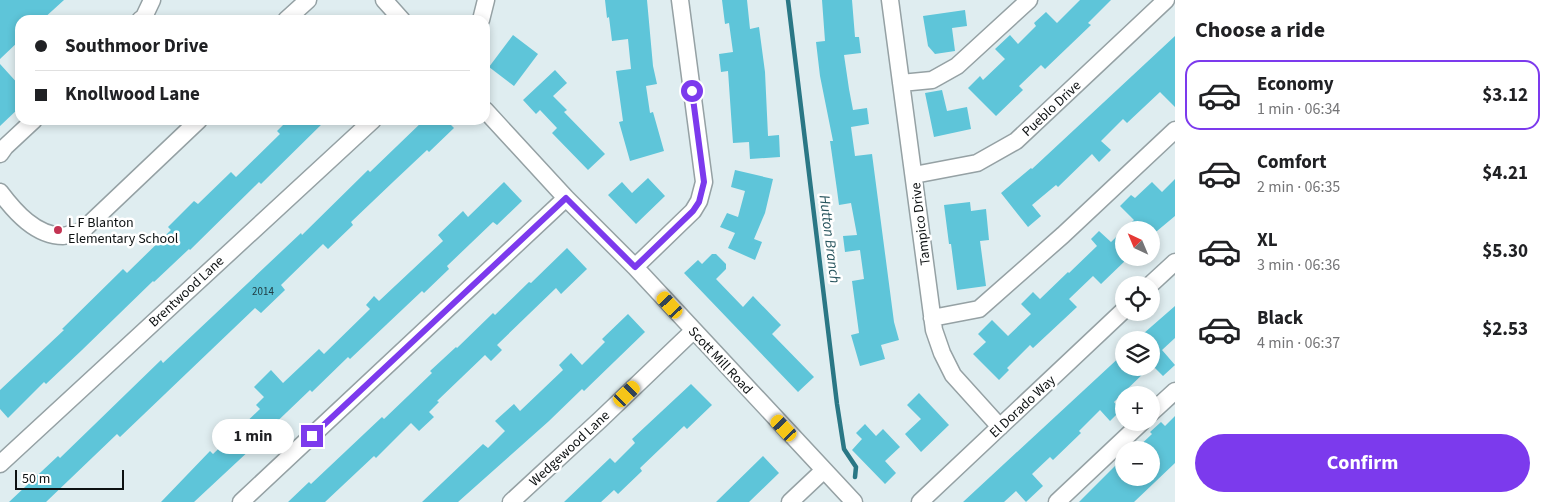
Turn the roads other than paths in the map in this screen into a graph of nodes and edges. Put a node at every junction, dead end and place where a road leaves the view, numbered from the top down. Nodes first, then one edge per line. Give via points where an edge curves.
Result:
1 (152, 0) edge
2 (308, 0) edge
3 (384, 0) edge
4 (486, 0) edge
5 (680, 0) edge
6 (890, 0) edge
7 (1029, 0) edge
8 (1166, 0) edge
9 (145, 15) edge
10 (292, 15) edge
11 (398, 15) edge
12 (483, 15) edge
13 (901, 83) junction
14 (490, 115) edge
15 (29, 125) edge
16 (194, 125) edge
17 (368, 125) edge
18 (1175, 130) edge
19 (0, 154) edge
20 (914, 175) junction
21 (0, 192) edge
22 (566, 198) junction
23 (1175, 262) edge
24 (635, 267) junction
25 (1160, 276) edge
26 (932, 318) junction
27 (1115, 318) edge
28 (693, 331) junction
29 (1175, 391) edge
30 (1160, 405) edge
31 (1000, 427) junction
32 (1132, 431) edge
33 (0, 464) edge
34 (824, 470) junction
35 (241, 502) edge
36 (511, 502) edge
37 (790, 502) edge
38 (854, 502) edge
39 (920, 502) edge
40 (1057, 502) edge

1 - 9 street
2 - 10 street
3 - 11 street
4 - 12 street
5 - 24 street via 704,182 693,211
6 - 13 street, Tampico Drive
7 - 13 street via 957,66 932,80
8 - 20 street, Pueblo Drive via 1016,141 977,163
13 - 20 street, Tampico Drive
14 - 22 street, Scott Mill Road
15 - 19 street
16 - 21 street via 82,231 64,236 48,234 29,225
17 - 33 street, Brentwood Lane
18 - 26 street via 979,309
20 - 26 street, Tampico Drive
22 - 24 street, Scott Mill Road
22 - 35 street
23 - 25 street
24 - 28 street, Scott Mill Road
26 - 31 street, Tampico Drive via 942,353 953,375
27 - 31 street, El Dorado Way
28 - 34 street, Scott Mill Road
28 - 36 street, Wedgewood Lane
29 - 30 street
31 - 39 street, El Dorado Way
32 - 40 street
34 - 37 street
34 - 38 street, Scott Mill Road

